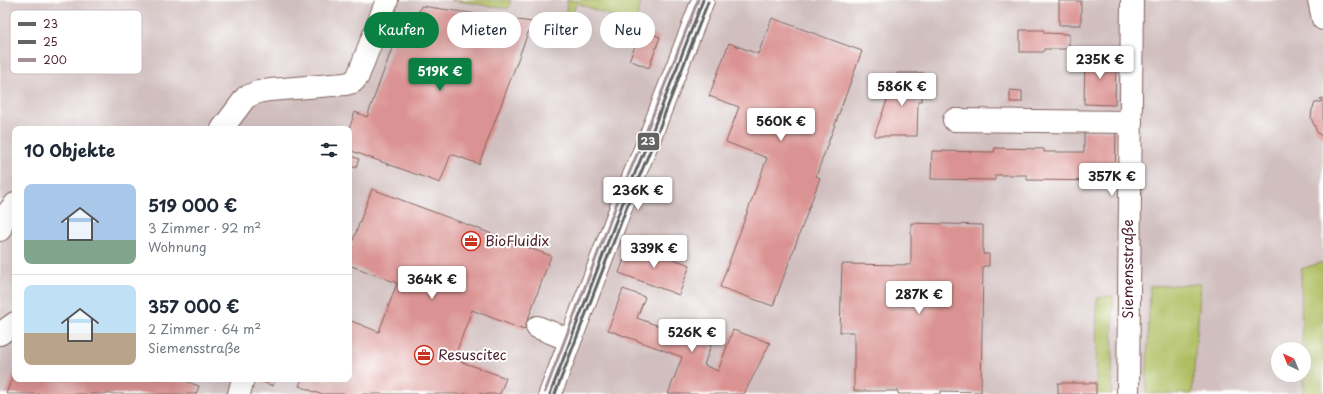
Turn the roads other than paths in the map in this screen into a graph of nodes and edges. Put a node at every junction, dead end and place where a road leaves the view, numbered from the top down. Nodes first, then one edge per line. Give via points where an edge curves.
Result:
1 (387, 0) edge
2 (703, 0) edge
3 (1132, 0) edge
4 (1319, 0) edge
5 (1323, 19) edge
6 (954, 120) dead end
7 (1131, 122) junction
8 (224, 126) edge
9 (12, 208) edge
10 (0, 230) edge
11 (12, 325) edge
12 (537, 327) dead end
13 (0, 334) edge
14 (570, 340) junction
15 (242, 382) edge
16 (239, 394) edge
17 (550, 394) edge
18 (1128, 394) edge

1 - 8 street via 358,76 353,82 258,92 246,97
2 - 14 street
3 - 7 street, Siemensstraße
4 - 5 street
6 - 7 street
7 - 18 street, Siemensstraße
9 - 10 street via 4,217
11 - 13 street
12 - 14 street
14 - 17 street
15 - 16 street

